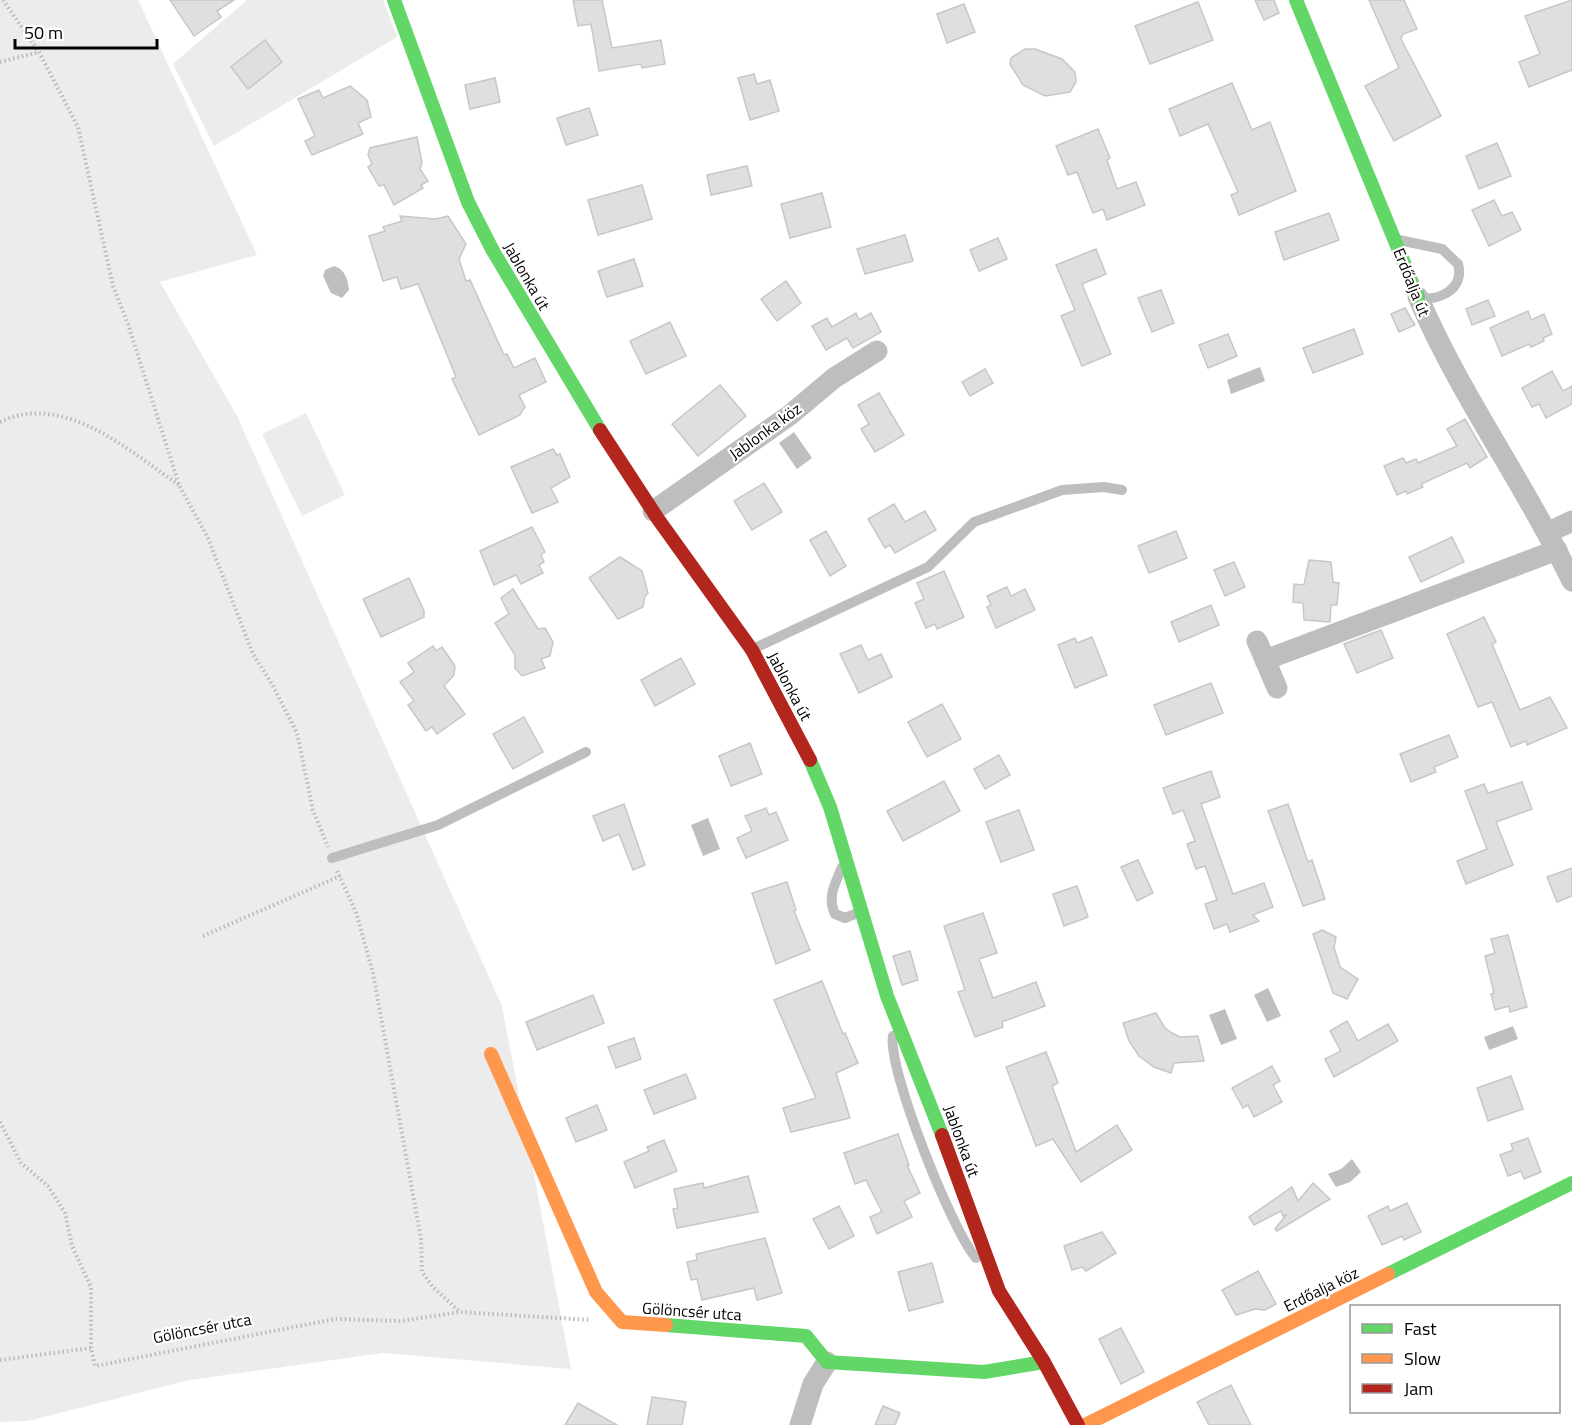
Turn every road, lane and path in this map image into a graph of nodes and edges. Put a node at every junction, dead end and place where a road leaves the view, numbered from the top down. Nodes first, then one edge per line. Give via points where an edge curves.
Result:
1 (3, 0) edge
2 (394, 0) edge
3 (1296, 0) edge
4 (39, 52) junction
5 (0, 62) edge
6 (1395, 239) junction
7 (1418, 297) junction
8 (877, 351) dead end
9 (0, 422) edge
10 (179, 485) junction
11 (1122, 490) dead end
12 (653, 511) junction
13 (1572, 520) edge
14 (1553, 541) junction
15 (1572, 581) edge
16 (752, 650) junction
17 (1277, 687) dead end
18 (586, 752) dead end
19 (332, 858) junction
20 (845, 858) junction
21 (340, 876) junction
22 (860, 912) junction
23 (203, 936) dead end
24 (901, 1028) junction
25 (491, 1054) dead end
26 (0, 1122) edge
27 (1572, 1184) edge
28 (989, 1264) junction
29 (460, 1312) junction
30 (622, 1322) junction
31 (91, 1348) junction
32 (0, 1360) edge
33 (827, 1362) junction
34 (1044, 1362) junction
35 (800, 1425) edge
36 (1078, 1425) edge
37 (1085, 1425) edge

1 - 4 path
2 - 12 street, Jablonka út via 455,168 493,251 602,434
3 - 6 street, Erdőalja út
4 - 5 path
4 - 10 path via 78,127 113,286
6 - 7 street, Erdőalja út
6 - 7 lane via 1442,249 1458,264 1459,277 1450,291 1438,298
7 - 14 street, Erdőalja út via 1456,379
8 - 12 street, Jablonka köz via 834,378 790,415
9 - 10 path via 16,414 60,415 94,428
10 - 19 path via 208,538 253,654 297,733 313,810
11 - 16 lane via 1062,490 974,522 928,567
12 - 16 street, Jablonka út
13 - 14 street
14 - 15 street, Erdőalja út
14 - 17 street via 1261,651
16 - 20 street, Jablonka út via 809,758 830,807
18 - 19 lane via 438,825
19 - 21 path
20 - 22 street, Jablonka út
20 - 22 lane via 831,894 831,905 836,914 845,918
21 - 23 path
21 - 29 path via 356,912 373,973 421,1239 422,1272
22 - 24 street, Jablonka út
24 - 28 street, Jablonka út
24 - 28 lane via 894,1030 892,1039 895,1059 920,1142 968,1250
25 - 30 street, Gölöncsér utca via 596,1292
26 - 31 path via 21,1163 48,1186 65,1213 72,1246 91,1287
27 - 37 street, Erdőalja köz
28 - 34 street, Jablonka út via 1013,1316
29 - 30 path
29 - 31 path, Gölöncsér utca via 401,1321 335,1319 95,1366
30 - 33 street, Gölöncsér utca via 806,1336
31 - 32 path
33 - 34 street via 984,1372
33 - 35 street via 813,1384
34 - 36 street, Jablonka út

